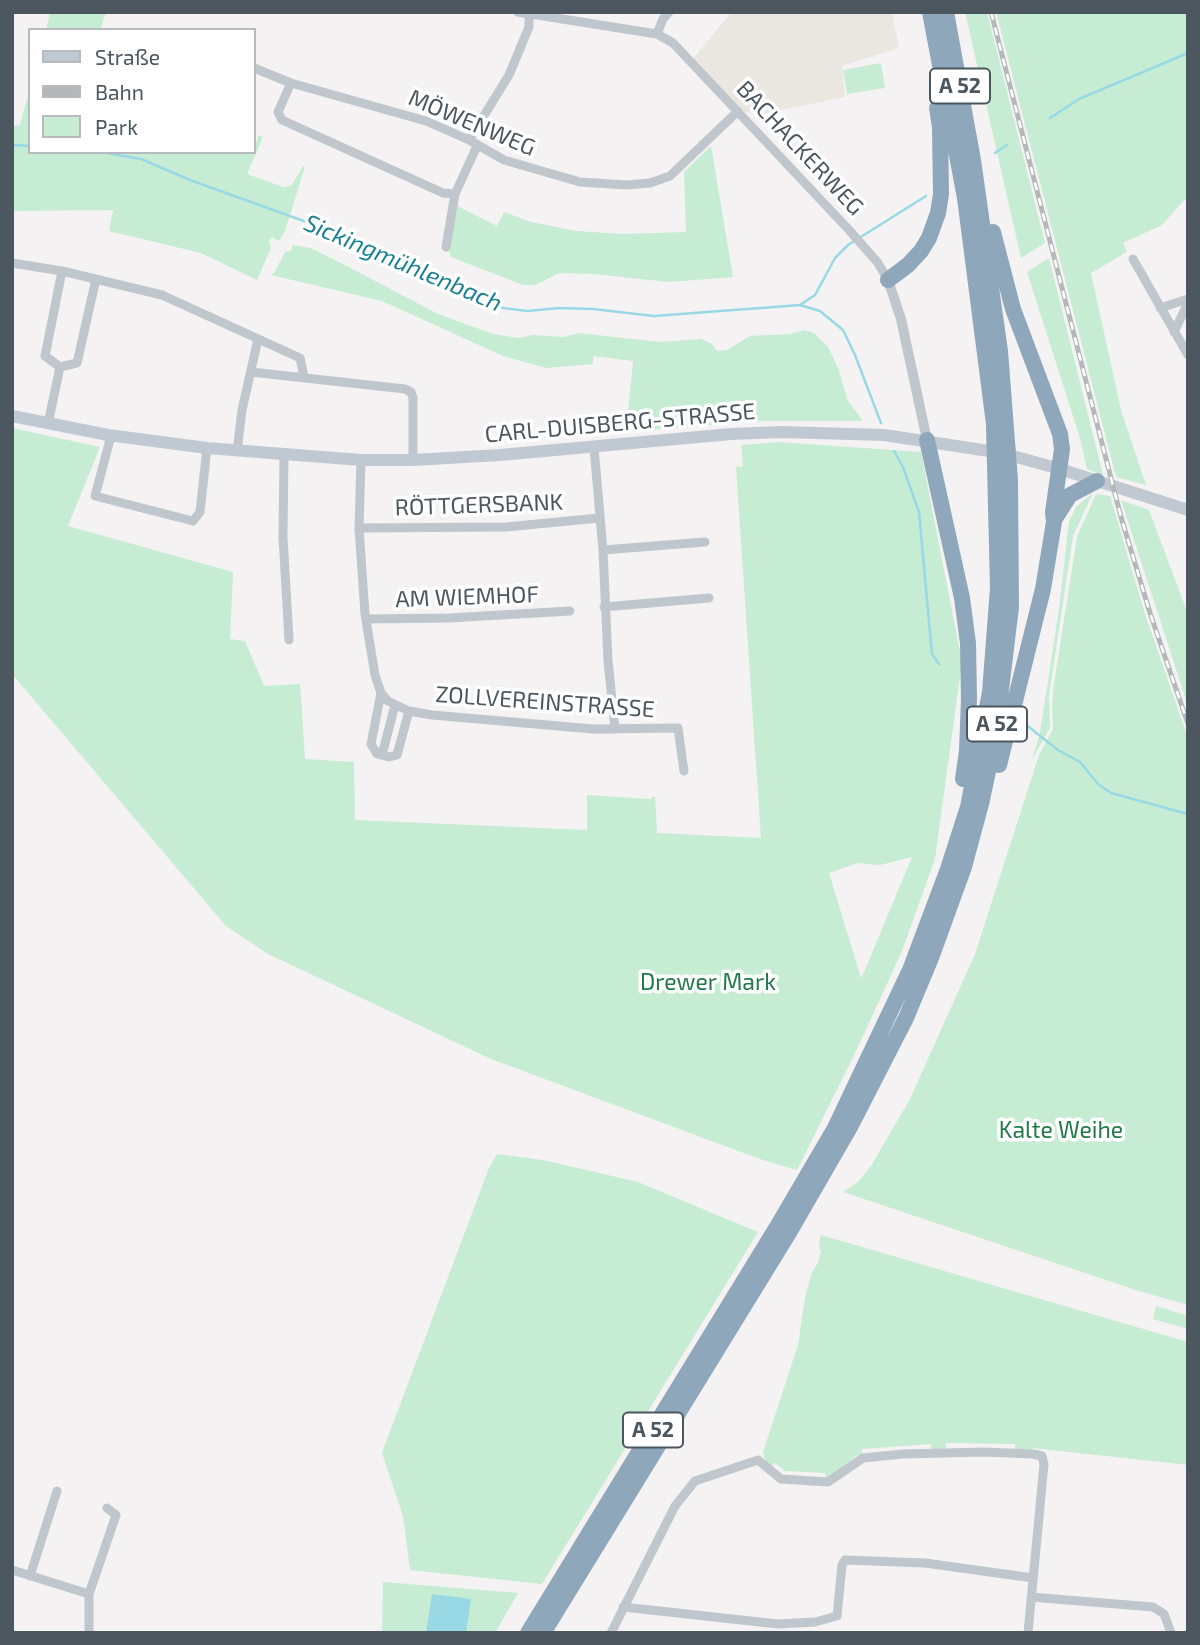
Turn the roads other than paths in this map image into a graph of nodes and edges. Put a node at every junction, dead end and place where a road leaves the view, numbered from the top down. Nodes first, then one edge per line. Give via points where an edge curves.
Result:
1 (518, 12) edge
2 (669, 12) edge
3 (923, 12) edge
4 (930, 12) edge
5 (946, 12) edge
6 (529, 13) edge
7 (657, 34) junction
8 (256, 69) edge
9 (291, 83) junction
10 (738, 111) junction
11 (473, 143) junction
12 (973, 160) junction
13 (455, 194) junction
14 (446, 247) dead end
15 (1133, 259) dead end
16 (12, 263) edge
17 (62, 271) junction
18 (96, 279) junction
19 (888, 280) junction
20 (1188, 301) edge
21 (1160, 308) junction
22 (1174, 332) junction
23 (258, 339) junction
24 (1188, 355) edge
25 (60, 367) junction
26 (251, 372) junction
27 (304, 377) junction
28 (12, 416) edge
29 (48, 424) junction
30 (1000, 426) junction
31 (111, 436) junction
32 (927, 440) junction
33 (594, 448) junction
34 (207, 449) junction
35 (237, 451) junction
36 (284, 456) junction
37 (361, 460) junction
38 (413, 460) junction
39 (1060, 469) junction
40 (1003, 479) junction
41 (1097, 481) junction
42 (1188, 510) edge
43 (599, 518) junction
44 (1054, 522) junction
45 (359, 528) junction
46 (705, 542) dead end
47 (603, 550) junction
48 (709, 598) dead end
49 (604, 607) junction
50 (570, 611) dead end
51 (366, 620) junction
52 (289, 640) dead end
53 (381, 693) junction
54 (395, 705) junction
55 (409, 711) junction
56 (615, 729) junction
57 (382, 755) junction
58 (684, 771) dead end
59 (948, 869) junction
60 (930, 958) junction
61 (812, 1182) junction
62 (784, 1229) junction
63 (57, 1491) dead end
64 (107, 1508) dead end
65 (12, 1570) edge
66 (30, 1576) junction
67 (1033, 1578) junction
68 (89, 1594) junction
69 (1031, 1597) junction
70 (623, 1607) junction
71 (89, 1633) edge
72 (527, 1633) edge
73 (543, 1633) edge
74 (611, 1633) edge
75 (1028, 1633) edge
76 (1171, 1633) edge

1 - 6 street, BACHACKERWEG
2 - 7 street
3 - 19 highway via 940,127 941,194 929,238 908,265
4 - 30 highway, A 52 via 965,198
5 - 12 highway, A 52
6 - 7 street, BACHACKERWEG
6 - 11 street via 529,27 509,75
7 - 10 street, BACHACKERWEG via 673,43
8 - 9 street, MÖWENWEG
9 - 11 street, MÖWENWEG via 399,112
9 - 13 street via 278,112 282,120 443,193
10 - 11 street, MÖWENWEG via 670,176 650,183 580,182 504,160
10 - 19 street, BACHACKERWEG via 850,231
11 - 13 street
12 - 30 highway, A 52 via 1000,351
12 - 39 highway via 982,177 1013,309 1060,434
13 - 14 street
15 - 21 street
16 - 17 street
17 - 18 street
17 - 25 street via 45,356
18 - 23 street via 162,295
18 - 25 street via 76,363
19 - 32 street, BACHACKERWEG
20 - 21 street
20 - 22 street
21 - 22 street
22 - 24 street
23 - 26 street
23 - 27 street via 300,358
25 - 29 street
26 - 27 street
26 - 35 street
27 - 38 street via 411,392
28 - 29 main road, CARL-DUISBERG-STRASSE
29 - 31 main road, CARL-DUISBERG-STRASSE
30 - 40 highway, A 52
31 - 34 main road, CARL-DUISBERG-STRASSE
31 - 34 street via 94,496 193,521 200,512
32 - 33 main road, CARL-DUISBERG-STRASSE via 782,432
32 - 39 main road, CARL-DUISBERG-STRASSE
32 - 59 highway via 968,643 967,751 947,851
33 - 38 main road, CARL-DUISBERG-STRASSE
33 - 43 street, RÖTTGERSBANK
34 - 35 main road, CARL-DUISBERG-STRASSE
35 - 36 main road, CARL-DUISBERG-STRASSE
36 - 37 main road, CARL-DUISBERG-STRASSE
36 - 52 street
37 - 38 main road, CARL-DUISBERG-STRASSE
37 - 45 street
39 - 41 main road, CARL-DUISBERG-STRASSE
39 - 44 highway
40 - 59 highway, A 52 via 990,692 968,807
40 - 60 highway, A 52 via 1012,607 995,739 964,867
41 - 42 main road, CARL-DUISBERG-STRASSE
41 - 44 highway via 1070,495
43 - 45 street, RÖTTGERSBANK via 515,526
43 - 47 street, RÖTTGERSBANK
44 - 60 highway via 1043,589 970,869 947,933
45 - 51 street
46 - 47 street
47 - 49 street, RÖTTGERSBANK
48 - 49 street
49 - 56 street, RÖTTGERSBANK
50 - 51 street, AM WIEMHOF
51 - 53 street
53 - 54 street, ZOLLVEREINSTRASSE
53 - 57 street via 372,744
54 - 55 street, ZOLLVEREINSTRASSE
54 - 57 street
55 - 56 street, ZOLLVEREINSTRASSE
55 - 57 street, ZOLLVEREINSTRASSE via 400,750 393,757
56 - 58 street, ZOLLVEREINSTRASSE via 678,728
59 - 61 highway, A 52 via 910,970
60 - 61 highway, A 52 via 881,1069
61 - 62 highway, A 52
62 - 72 highway, A 52
62 - 73 highway, A 52
63 - 66 street
64 - 68 street via 116,1515
65 - 66 street
66 - 68 street
67 - 69 street
67 - 70 street via 925,1563 845,1560 837,1616 815,1622 778,1624
67 - 70 street via 1042,1457 944,1452 863,1458 828,1482 781,1479 758,1460 695,1481 675,1506
68 - 71 street
69 - 75 street
69 - 76 street via 1153,1607 1164,1614
70 - 74 street

